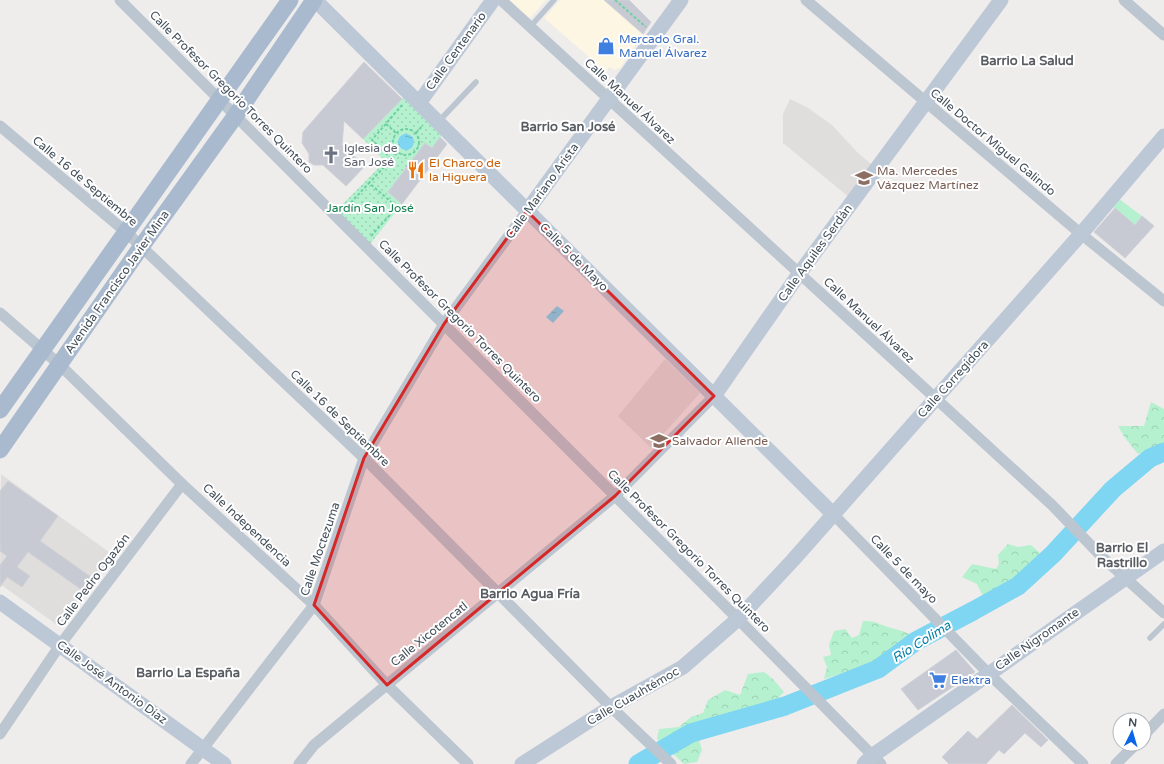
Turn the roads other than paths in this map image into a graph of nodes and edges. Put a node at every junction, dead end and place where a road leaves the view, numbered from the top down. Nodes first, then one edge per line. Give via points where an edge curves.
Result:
1 (120, 0) edge
2 (290, 0) edge
3 (315, 0) edge
4 (493, 0) edge
5 (501, 0) edge
6 (554, 0) edge
7 (681, 0) edge
8 (806, 0) edge
9 (1001, 0) edge
10 (1128, 1) edge
11 (530, 27) junction
12 (1164, 35) edge
13 (476, 82) dead end
14 (415, 99) junction
15 (609, 99) junction
16 (220, 100) junction
17 (925, 101) junction
18 (236, 115) junction
19 (438, 122) junction
20 (0, 126) edge
21 (1164, 136) edge
22 (528, 211) junction
23 (126, 232) junction
24 (1081, 234) junction
25 (141, 247) junction
26 (799, 274) junction
27 (1164, 301) edge
28 (0, 313) edge
29 (444, 324) junction
30 (42, 351) junction
31 (60, 365) junction
32 (714, 396) junction
33 (935, 399) junction
34 (0, 410) edge
35 (0, 450) edge
36 (364, 458) junction
37 (182, 484) junction
38 (616, 496) junction
39 (833, 514) junction
40 (1164, 551) edge
41 (1125, 578) junction
42 (499, 594) junction
43 (0, 602) edge
44 (314, 605) junction
45 (1164, 613) edge
46 (738, 619) junction
47 (1164, 624) edge
48 (1150, 638) dead end
49 (60, 645) junction
50 (988, 673) junction
51 (387, 685) junction
52 (611, 707) junction
53 (1164, 714) edge
54 (1152, 727) edge
55 (0, 734) edge
56 (204, 748) junction
57 (1128, 752) edge
58 (872, 761) edge
59 (191, 764) edge
60 (224, 764) edge
61 (299, 764) edge
62 (468, 764) edge
63 (522, 764) edge
64 (671, 764) edge
65 (1083, 764) edge
66 (1116, 764) edge

1 - 16 street, Calle Profesor Gregorio Torres Quintero
2 - 16 main road, Avenida Francisco Javier Mina
3 - 14 street, Calle 5 de Mayo
3 - 18 main road, Avenida Francisco Javier Mina
4 - 14 street, Calle Centenario
5 - 11 street, Calle Manuel Álvarez
6 - 11 lane
7 - 15 street, Calle Mariano Arista
8 - 17 street, Calle Doctor Miguel Galindo
9 - 17 street, Calle Aquiles Serdán
10 - 12 street
11 - 15 street, Calle Manuel Álvarez
13 - 19 lane
14 - 19 street, Calle 5 de Mayo
15 - 22 street, Calle Mariano Arista
15 - 26 street, Calle Manuel Álvarez
16 - 18 street, Calle Profesor Gregorio Torres Quintero
16 - 23 main road, Avenida Francisco Javier Mina
17 - 24 street, Calle Doctor Miguel Galindo
17 - 26 street, Calle Aquiles Serdán
18 - 25 main road, Avenida Francisco Javier Mina
18 - 29 street, Calle Profesor Gregorio Torres Quintero
19 - 22 street, Calle 5 de Mayo
20 - 23 street, Calle 16 de Septiembre
21 - 24 street, Calle Corregidora
22 - 29 street, Calle Mariano Arista
22 - 32 street, Calle 5 de Mayo
23 - 25 street, Calle 16 de Septiembre
23 - 30 main road, Avenida Francisco Javier Mina
24 - 27 street, Calle Doctor Miguel Galindo
24 - 33 street, Calle Corregidora
25 - 31 main road, Avenida Francisco Javier Mina
25 - 36 street, Calle 16 de Septiembre
26 - 32 street, Calle Aquiles Serdán
26 - 33 street, Calle Manuel Álvarez
28 - 30 street, Calle Independencia
29 - 36 street, Calle Moctezuma
29 - 38 street, Calle Profesor Gregorio Torres Quintero
30 - 31 street, Calle Independencia
30 - 34 main road, Avenida Francisco Javier Mina
31 - 35 main road, Avenida Francisco Javier Mina
31 - 37 street, Calle Independencia
32 - 38 street, Calle Aquiles Serdán
32 - 39 street, Calle 5 de Mayo
33 - 39 street, Calle Corregidora
33 - 41 street, Calle Manuel Álvarez via 1052,504
36 - 42 street, Calle 16 de Septiembre
36 - 44 street, Calle Moctezuma
37 - 44 street, Calle Independencia
37 - 49 street, Calle Pedro Ogazón
38 - 42 street, Calle Xicotencatl
38 - 46 street, Calle Profesor Gregorio Torres Quintero
39 - 46 street, Calle Corregidora
39 - 50 street, Calle 5 de mayo
40 - 41 street, Calle Nigromante
41 - 45 street, Calle Manuel Álvarez
41 - 50 street, Calle Nigromante
42 - 51 street, Calle Xicotencatl
42 - 52 street, Calle 16 de Septiembre
43 - 49 street, Calle José Antonio Díaz
44 - 51 street, Calle Independencia
44 - 56 street, Calle Moctezuma
46 - 52 street, Calle Cuauhtémoc via 683,667
46 - 58 street, Calle Profesor Gregorio Torres Quintero via 832,714
47 - 48 lane
49 - 55 street, Calle Pedro Ogazón
49 - 56 street, Calle José Antonio Díaz
50 - 58 street, Calle Nigromante
50 - 65 street
51 - 61 street, Calle Xicotencatl via 314,745
51 - 62 street, Calle Independencia
52 - 63 street, Calle Cuauhtémoc
52 - 64 street, Calle 16 de Septiembre
53 - 54 street
56 - 59 street, Calle Moctezuma
56 - 60 street, Calle José Antonio Díaz
57 - 66 street

